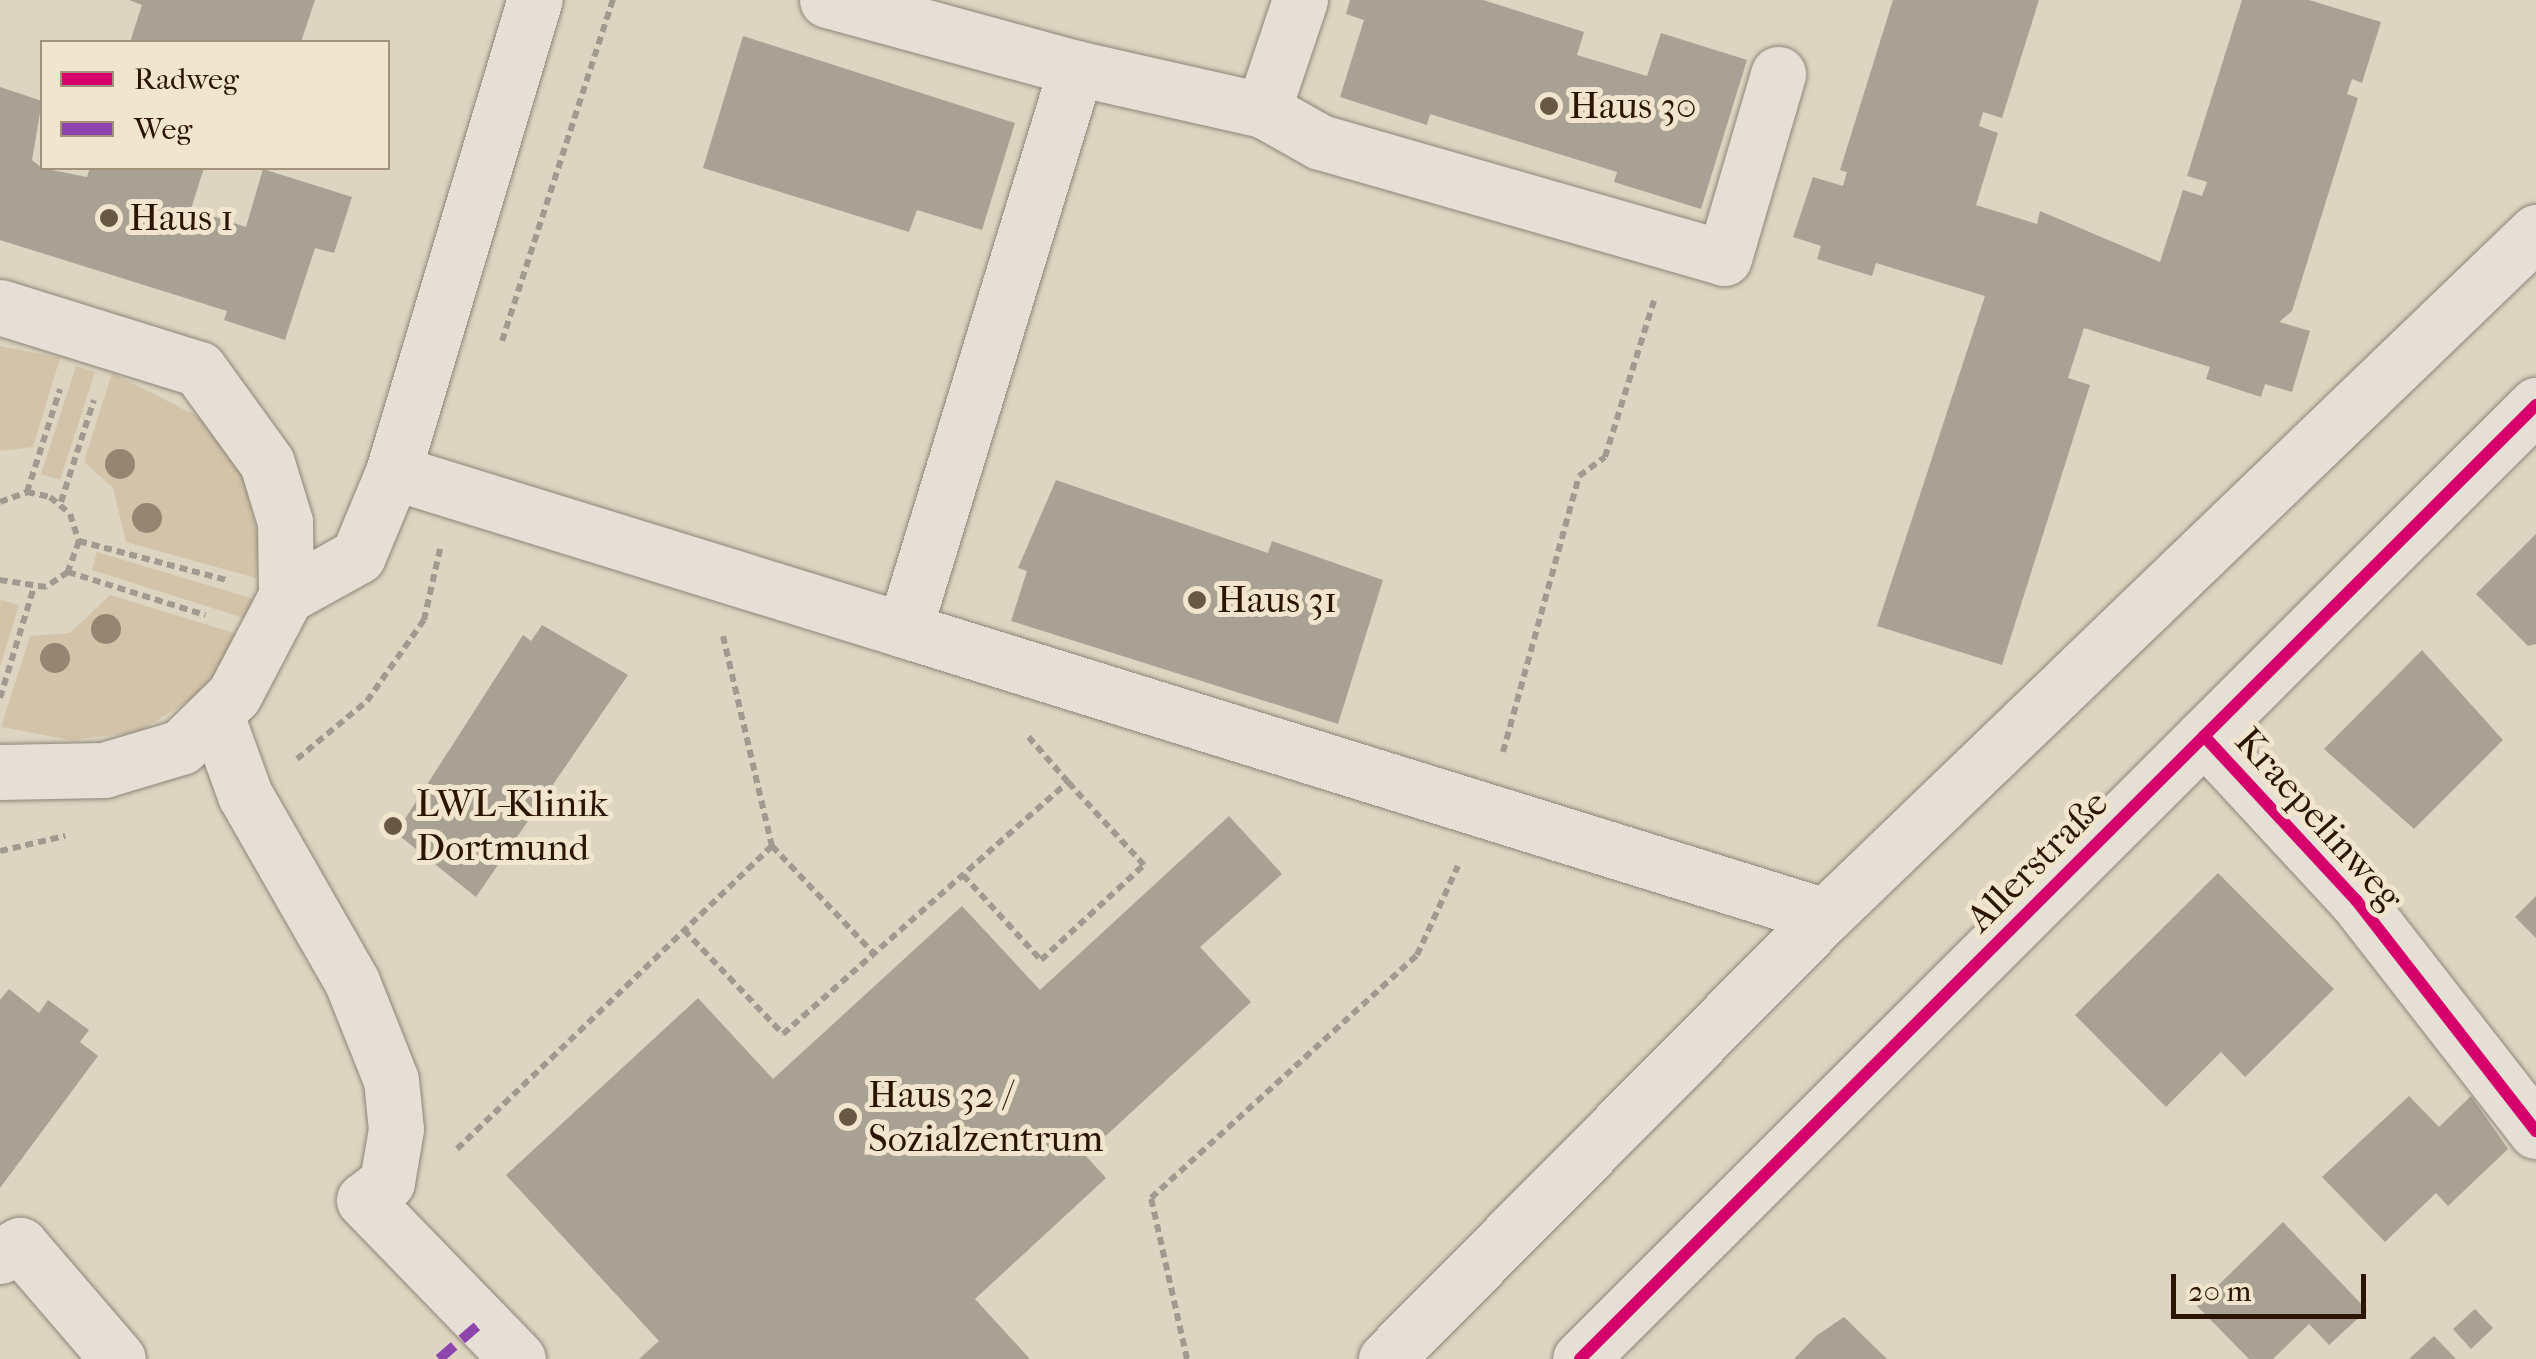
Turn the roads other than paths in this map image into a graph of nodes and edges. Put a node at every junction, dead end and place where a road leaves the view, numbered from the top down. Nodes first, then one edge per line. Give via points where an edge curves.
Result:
1 (535, 0) edge
2 (827, 0) edge
3 (1300, 0) edge
4 (1076, 68) junction
5 (1778, 74) dead end
6 (1263, 110) junction
7 (2536, 232) edge
8 (0, 307) edge
9 (2536, 404) edge
10 (392, 472) junction
11 (279, 616) junction
12 (904, 630) junction
13 (217, 718) junction
14 (2204, 736) junction
15 (0, 772) edge
16 (1824, 916) junction
17 (2536, 1131) edge
18 (0, 1256) edge
19 (118, 1359) edge
20 (518, 1359) edge
21 (1386, 1359) edge
22 (1580, 1359) edge

1 - 10 street
2 - 4 street
3 - 6 street
4 - 6 street
4 - 12 street
5 - 6 street via 1724,258 1320,142
7 - 16 street
8 - 11 street via 199,369 238,414 285,522
9 - 14 street, Allerstraße
10 - 11 street via 358,556
10 - 12 street
11 - 13 street
12 - 16 street
13 - 15 street via 181,747 104,770
13 - 20 street via 245,796 376,1031 396,1129 387,1182 364,1200
14 - 17 street, Kraepelinweg via 2356,900
14 - 22 street, Allerstraße
16 - 21 street
18 - 19 street via 20,1245

